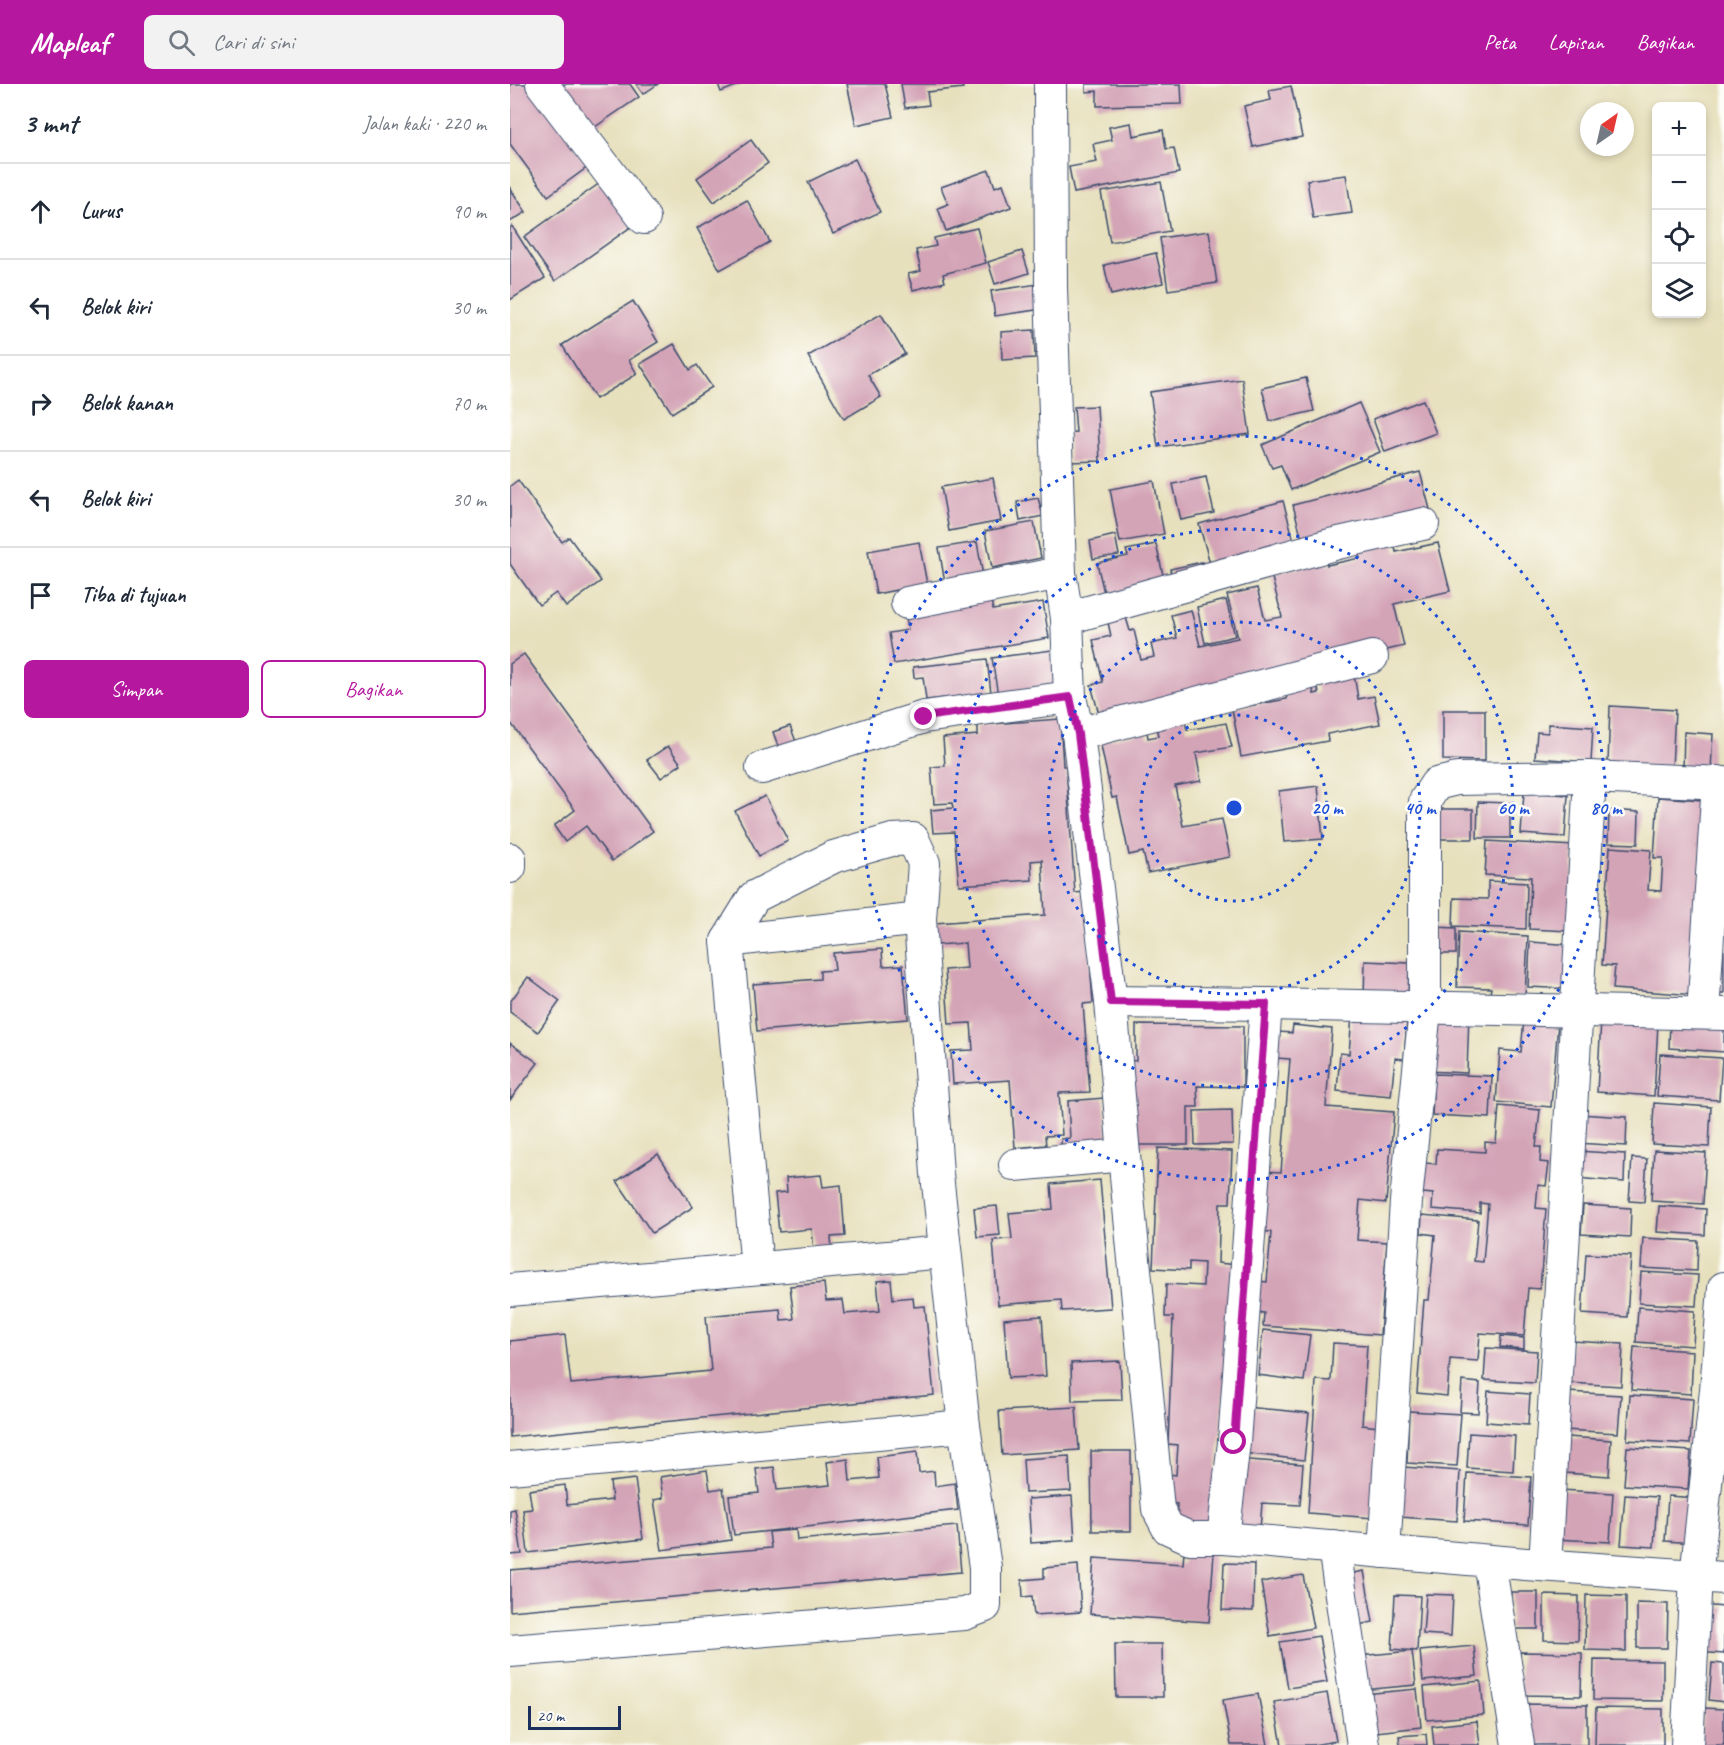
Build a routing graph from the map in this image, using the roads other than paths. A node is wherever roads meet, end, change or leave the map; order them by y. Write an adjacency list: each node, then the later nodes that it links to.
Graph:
1 (542, 84): 3 (street)
2 (1050, 84): 5 (street)
3 (644, 218)
4 (1423, 524): 7 (street)
5 (1060, 573): 6 (street); 7 (street)
6 (907, 603)
7 (1067, 618): 9 (street)
8 (1372, 657): 10 (street)
9 (1070, 697): 10 (street); 11 (street)
10 (1078, 734): 18 (street)
11 (762, 768)
12 (1590, 777): 13 (street); 20 (street); 21 (street)
13 (1721, 782): 22 (street)
14 (510, 859): 15 (street)
15 (510, 867)
16 (920, 919): 17 (street); 17 (street); 25 (street)
17 (727, 942): 26 (street)
18 (1111, 1002): 19 (street); 23 (street)
19 (1266, 1004): 20 (street); 31 (street)
20 (1425, 1009): 21 (street); 33 (street)
21 (1577, 1011): 22 (street); 35 (street)
22 (1713, 1014)
23 (1124, 1155): 24 (street); 31 (street)
24 (1015, 1166)
25 (945, 1252): 26 (street); 29 (street)
26 (757, 1268): 28 (street)
27 (1724, 1288): 36 (street)
28 (510, 1290)
29 (964, 1426): 30 (street); 37 (street)
30 (510, 1468)
31 (1223, 1538): 32 (street)
32 (1334, 1548): 33 (street); 38 (street)
33 (1384, 1552): 34 (street)
34 (1489, 1561): 35 (street); 39 (street)
35 (1545, 1565): 36 (street)
36 (1710, 1577): 40 (street)
37 (510, 1651)
38 (1363, 1745)
39 (1518, 1745)
40 (1688, 1745)

